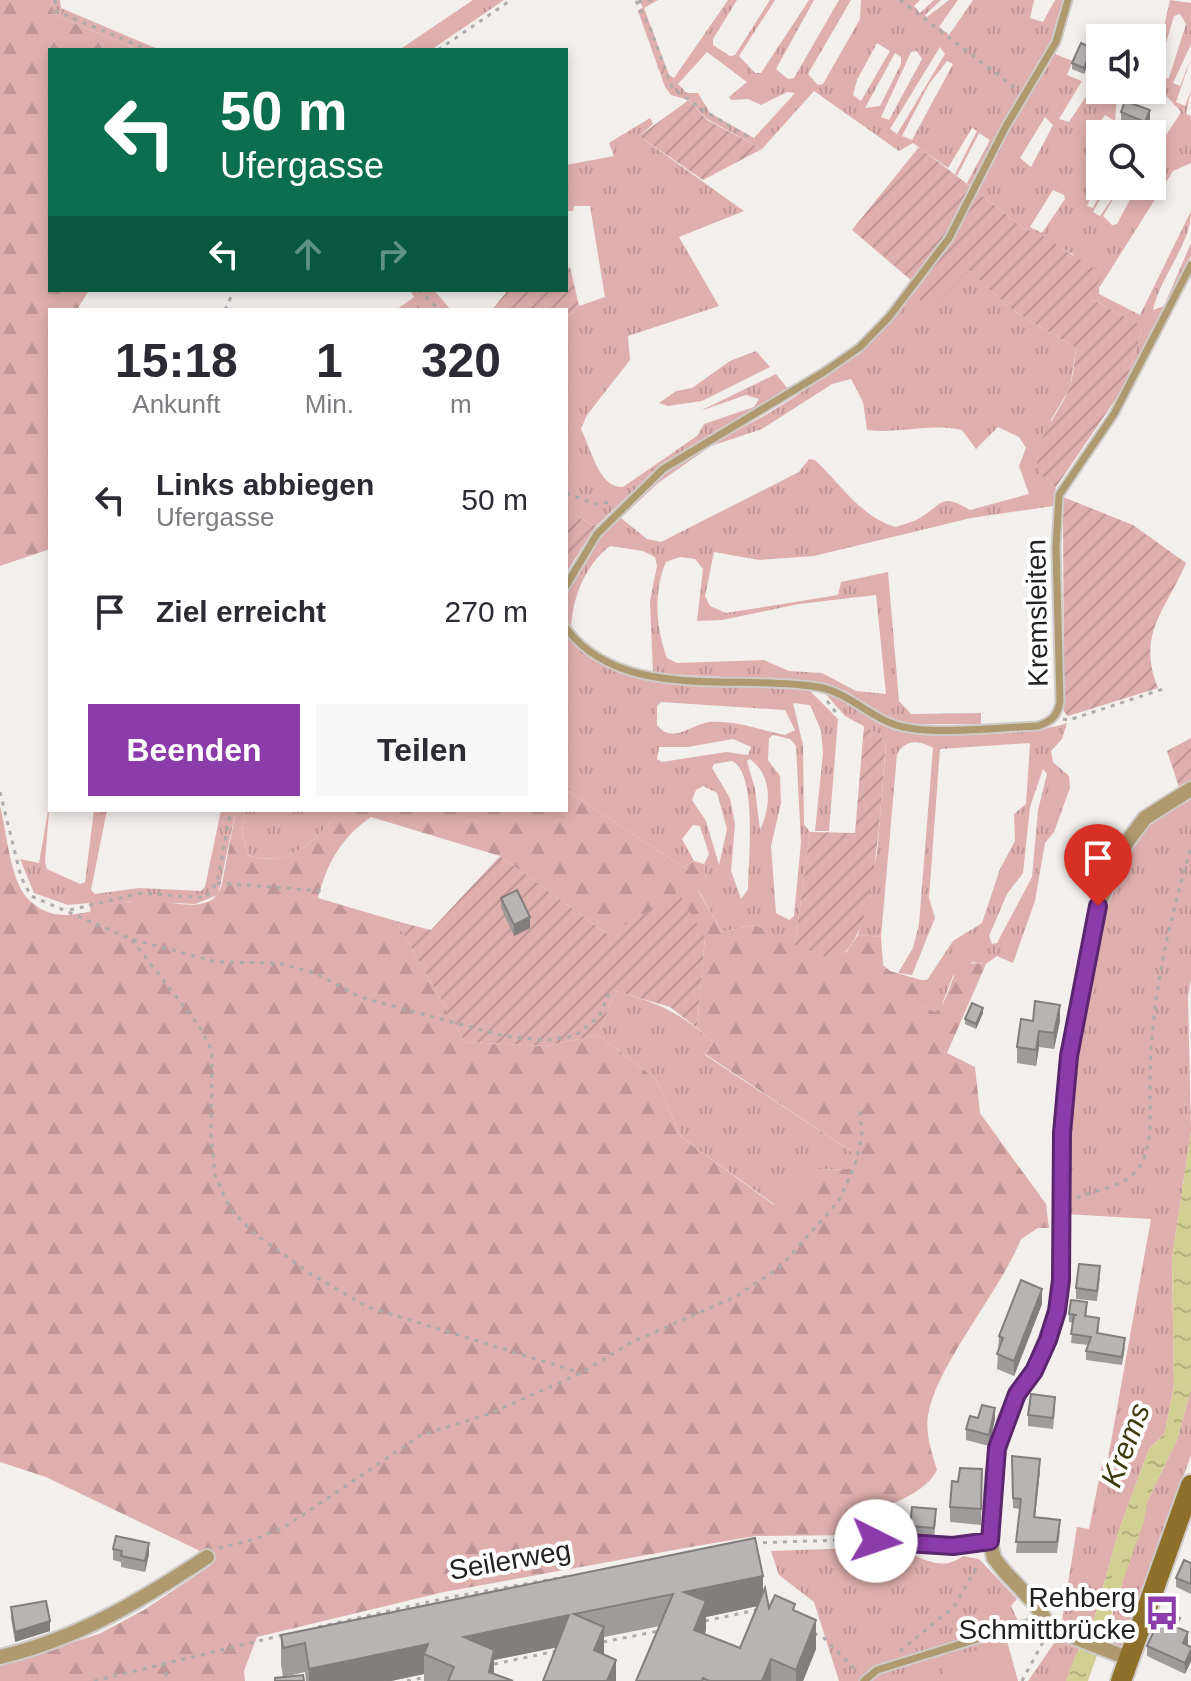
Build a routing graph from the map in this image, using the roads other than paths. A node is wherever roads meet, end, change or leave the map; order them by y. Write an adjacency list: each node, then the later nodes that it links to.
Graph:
1 (1068, 0): 3 (lane)
2 (1191, 265): 4 (lane, Kremsleiten)
3 (568, 583)
4 (568, 631)
5 (1191, 789): 8 (street)
6 (1191, 1485): 12 (main road)
7 (850, 1539): 8 (lane)
8 (991, 1544): 10 (street)
9 (207, 1557): 11 (street)
10 (1051, 1627): 12 (street); 13 (lane)
11 (0, 1657)
12 (1125, 1657): 14 (main road)
13 (864, 1680)
14 (1121, 1681)

